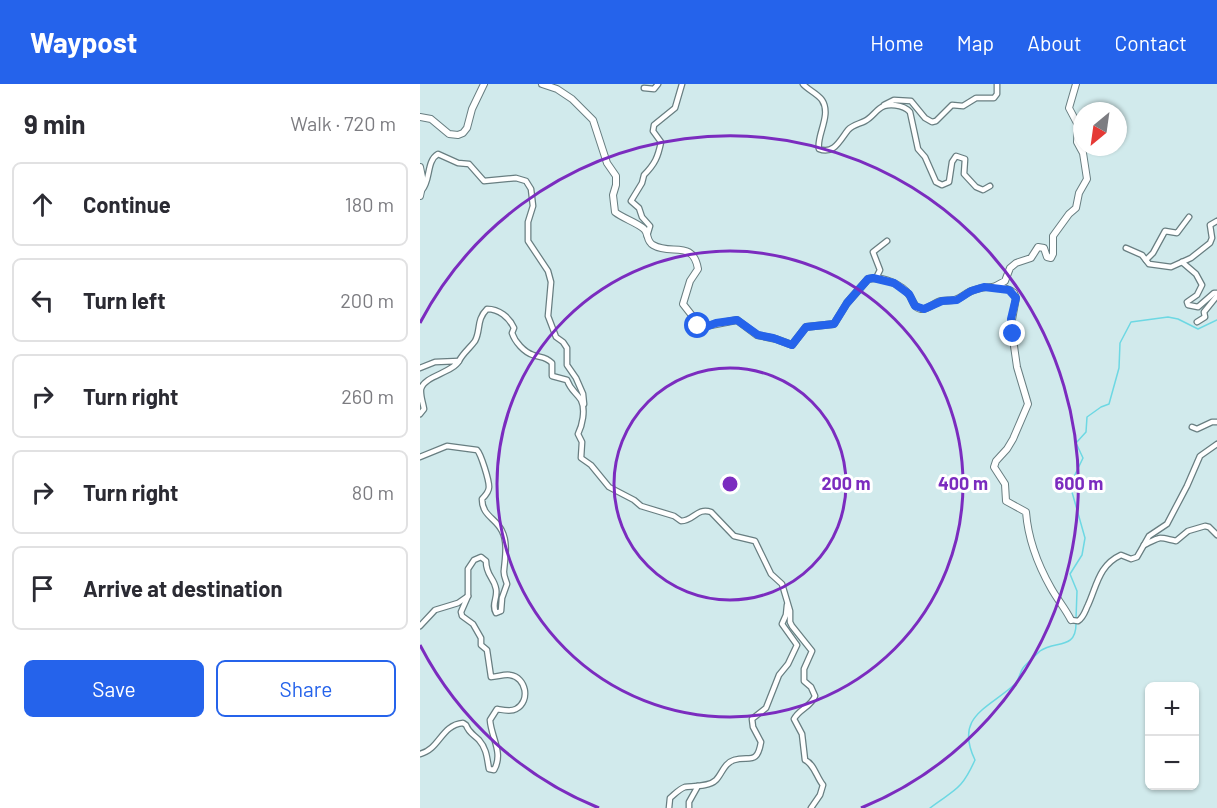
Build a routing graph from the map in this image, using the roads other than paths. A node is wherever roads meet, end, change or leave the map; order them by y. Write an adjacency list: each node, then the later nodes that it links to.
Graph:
1 (484, 84): 10 (street)
2 (542, 84): 16 (street)
3 (658, 84): 8 (street)
4 (682, 84): 16 (street)
5 (803, 84): 9 (street)
6 (997, 84): 9 (street)
7 (1076, 84): 22 (street)
8 (644, 88)
9 (882, 107): 12 (street)
10 (420, 117)
11 (420, 167): 13 (street)
12 (990, 186)
13 (421, 194): 27 (street)
14 (1189, 217): 19 (street)
15 (1217, 221): 20 (street)
16 (647, 236): 21 (street)
17 (887, 241): 21 (street)
18 (1126, 248): 19 (street)
19 (1146, 260): 20 (street)
20 (1182, 262): 23 (street)
21 (876, 278): 22 (street)
22 (994, 288): 37 (street)
23 (1217, 295): 24 (street)
24 (1197, 322)
25 (459, 361): 26 (street); 27 (street); 28 (street)
26 (420, 368)
27 (583, 410): 36 (street)
28 (420, 414)
29 (1217, 422): 30 (street)
30 (1192, 427)
31 (1217, 444): 34 (street)
32 (420, 457): 35 (street)
33 (1217, 535): 34 (street)
34 (1144, 546): 37 (street)
35 (468, 596): 38 (street); 39 (street)
36 (787, 604): 40 (street); 43 (street)
37 (1071, 620)
38 (420, 626)
39 (420, 754)
40 (698, 786): 41 (street); 42 (street)
41 (669, 808)
42 (689, 808)
43 (811, 808)

